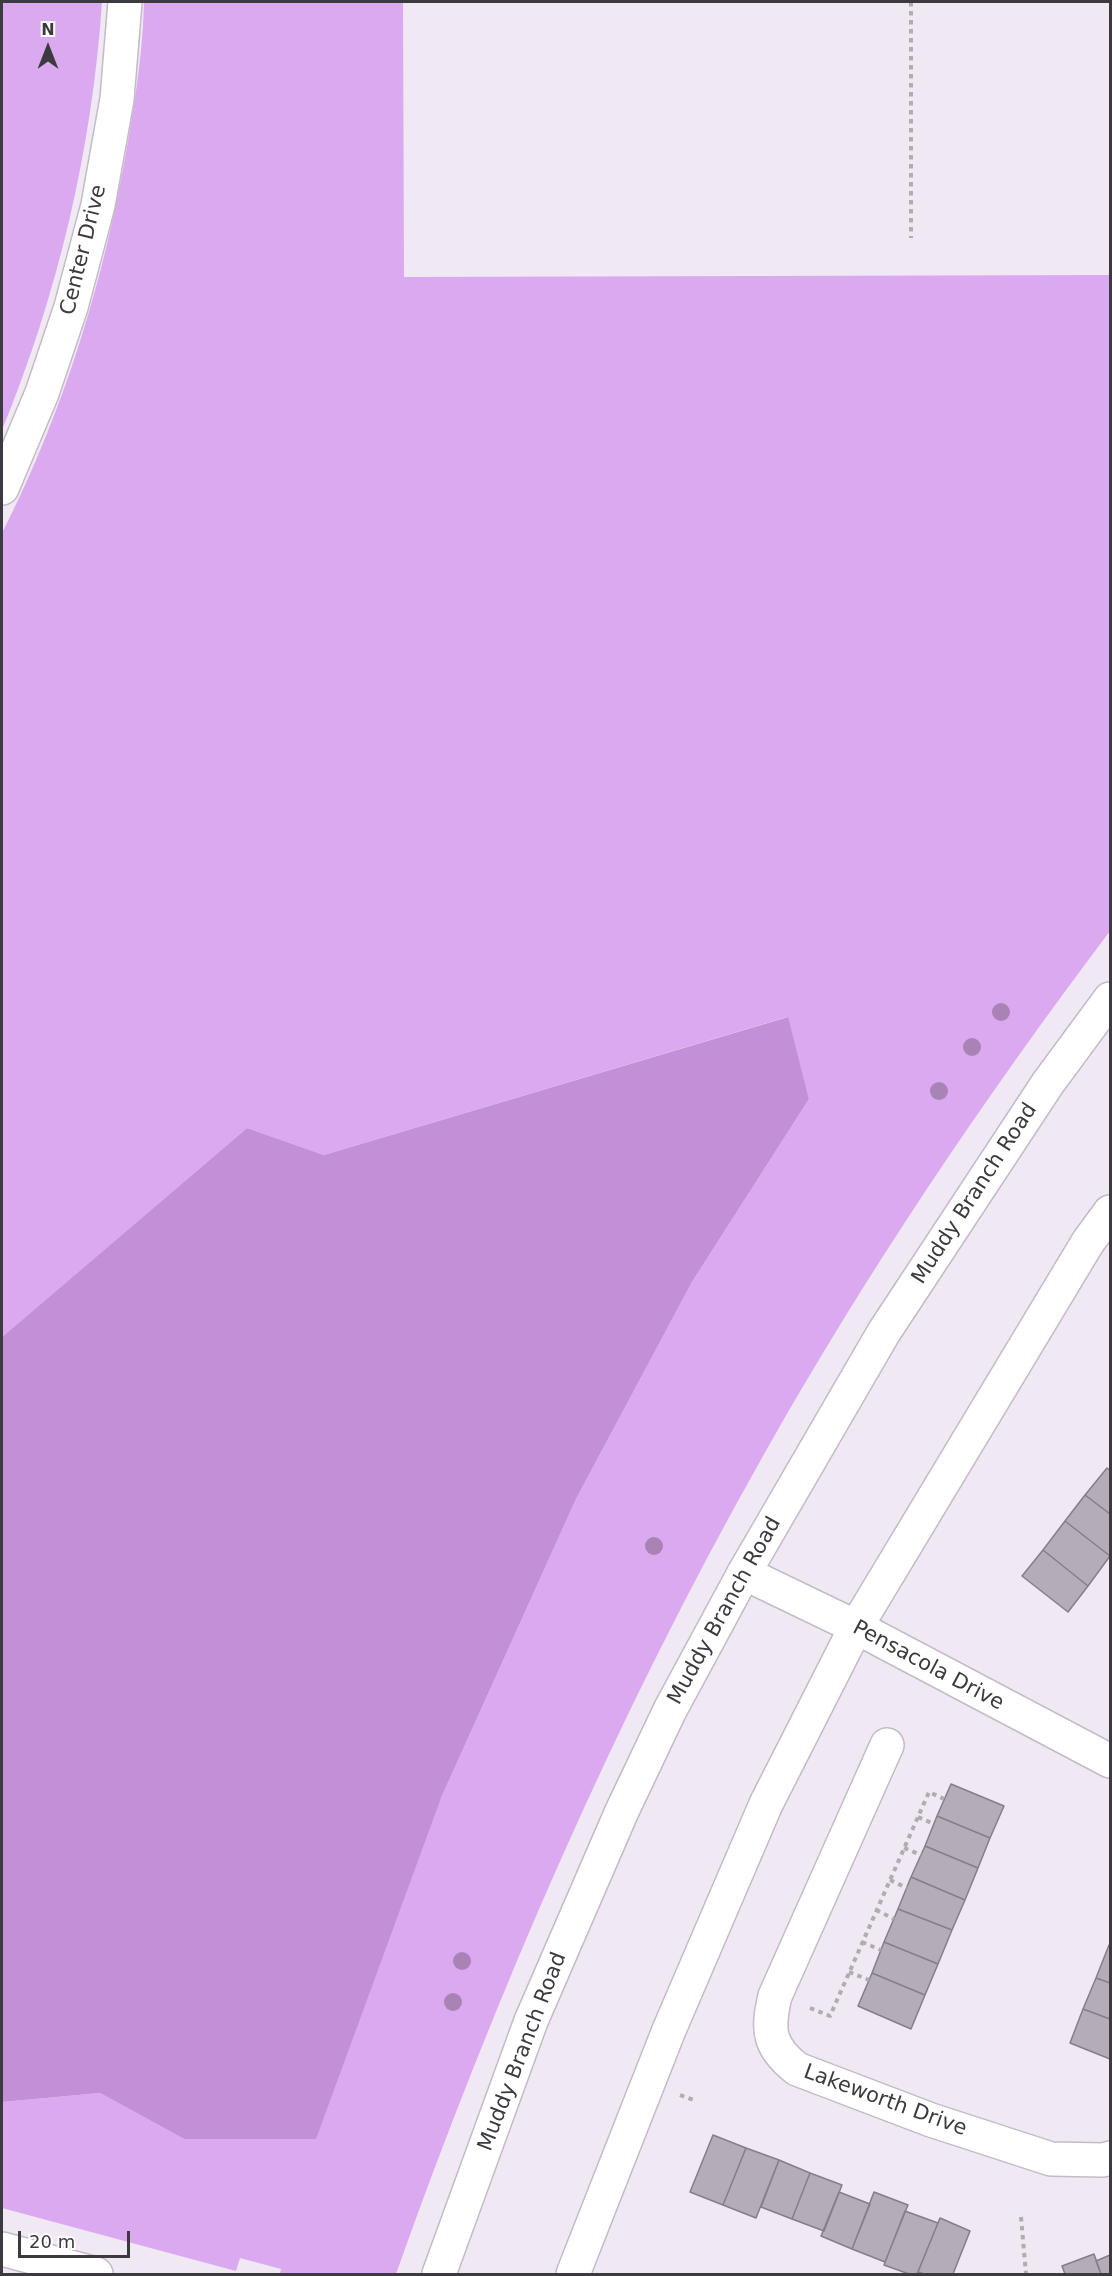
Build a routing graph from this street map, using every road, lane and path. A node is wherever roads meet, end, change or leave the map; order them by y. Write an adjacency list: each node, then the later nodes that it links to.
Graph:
1 (125, 2): 4 (main road, Center Drive)
2 (910, 2): 3 (path)
3 (911, 238)
4 (2, 488)
5 (1110, 999): 7 (main road, Muddy Branch Road)
6 (1110, 1212): 8 (main road)
7 (744, 1573): 8 (main road, Pensacola Drive); 31 (main road, Muddy Branch Road)
8 (856, 1627): 10 (main road, Pensacola Drive); 32 (main road)
9 (887, 1745): 24 (main road, Lakeworth Drive)
10 (1110, 1761)
11 (944, 1799): 12 (path)
12 (918, 1817): 13 (path); 14 (path)
13 (934, 1824)
14 (904, 1848): 15 (path); 16 (path)
15 (921, 1855)
16 (890, 1880): 17 (path); 18 (path)
17 (907, 1888)
18 (876, 1910): 19 (path); 20 (path)
19 (894, 1918)
20 (862, 1942): 21 (path); 22 (path)
21 (881, 1950)
22 (849, 1972): 23 (path); 24 (path)
23 (869, 1980)
24 (775, 1996): 27 (main road, Lakeworth Drive)
25 (679, 2095): 26 (path)
26 (696, 2101)
27 (1110, 2158)
28 (1021, 2217): 33 (path)
29 (2, 2249): 30 (main road)
30 (96, 2274)
31 (439, 2274)
32 (573, 2274)
33 (1026, 2274)

